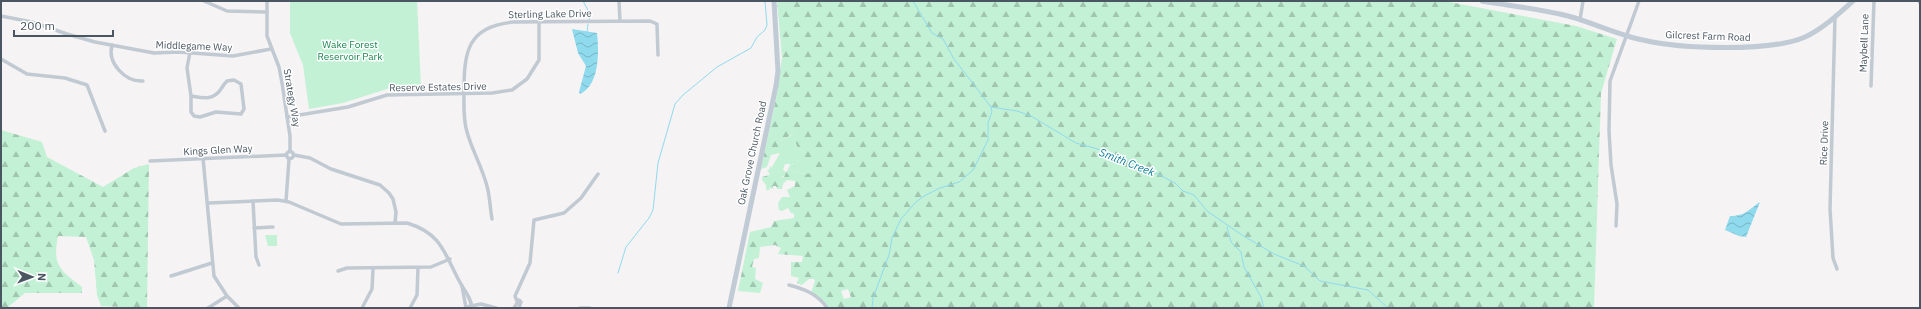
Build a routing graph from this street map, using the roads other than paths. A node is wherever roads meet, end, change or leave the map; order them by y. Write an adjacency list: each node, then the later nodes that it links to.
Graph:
1 (204, 1): 10 (street)
2 (267, 1): 10 (street, Strategy Way)
3 (619, 1): 14 (street)
4 (774, 1): 66 (main road, Oak Grove Church Road)
5 (1482, 1): 13 (main road, Gilcrest Farm Road)
6 (1583, 1): 13 (street)
7 (1639, 1): 16 (street)
8 (1853, 1): 12 (main road, Gilcrest Farm Road)
9 (1874, 1): 23 (street, Maybell Lane)
10 (267, 12): 18 (street, Strategy Way)
11 (1, 16): 17 (street, Middlegame Way)
12 (1835, 16): 16 (main road, Gilcrest Farm Road); 47 (street, Rice Drive)
13 (1580, 20): 16 (main road, Gilcrest Farm Road)
14 (620, 21): 15 (street, Sterling Lake Drive); 20 (street, Sterling Lake Drive)
15 (539, 22): 24 (street, Sterling Lake Drive); 24 (street, Reserve Estates Drive)
16 (1628, 35): 40 (street)
17 (112, 45): 19 (street, Middlegame Way); 22 (street)
18 (271, 49): 19 (street, Middlegame Way); 26 (street, Strategy Way)
19 (190, 52): 25 (street)
20 (658, 55)
21 (1, 59): 27 (street)
22 (143, 81)
23 (1871, 86)
24 (464, 94): 26 (street, Reserve Estates Drive); 38 (street, Sterling Lake Drive)
25 (191, 96): 25 (street)
26 (288, 117): 28 (street, Strategy Way)
27 (105, 131)
28 (290, 151): 29 (street); 30 (street)
29 (286, 155): 31 (street, Kings Glen Way); 32 (street)
30 (294, 155): 32 (street); 39 (street)
31 (203, 158): 33 (street, Kings Glen Way); 37 (street)
32 (289, 158): 36 (street)
33 (150, 161)
34 (598, 174): 54 (street)
35 (253, 201): 36 (street); 37 (street); 42 (street)
36 (286, 201): 39 (street)
37 (209, 203): 44 (street)
38 (492, 219)
39 (395, 223): 43 (street)
40 (1616, 226)
41 (273, 227): 42 (street)
42 (254, 228): 45 (street)
43 (450, 260): 46 (street); 52 (street)
44 (212, 263): 50 (street); 53 (street)
45 (259, 265)
46 (418, 268): 48 (street); 59 (street)
47 (1837, 268)
48 (373, 269): 49 (street); 58 (street)
49 (338, 271)
50 (172, 276)
51 (789, 285): 67 (street)
52 (462, 286): 55 (street); 60 (street)
53 (227, 296): 56 (street); 57 (street)
54 (517, 301): 62 (street); 63 (street)
55 (472, 307): 60 (street); 61 (street)
56 (208, 308)
57 (239, 308)
58 (362, 308)
59 (410, 308)
60 (466, 308)
61 (496, 308)
62 (514, 308)
63 (519, 308)
64 (580, 308): 65 (street)
65 (590, 308)
66 (729, 308)
67 (827, 308)

